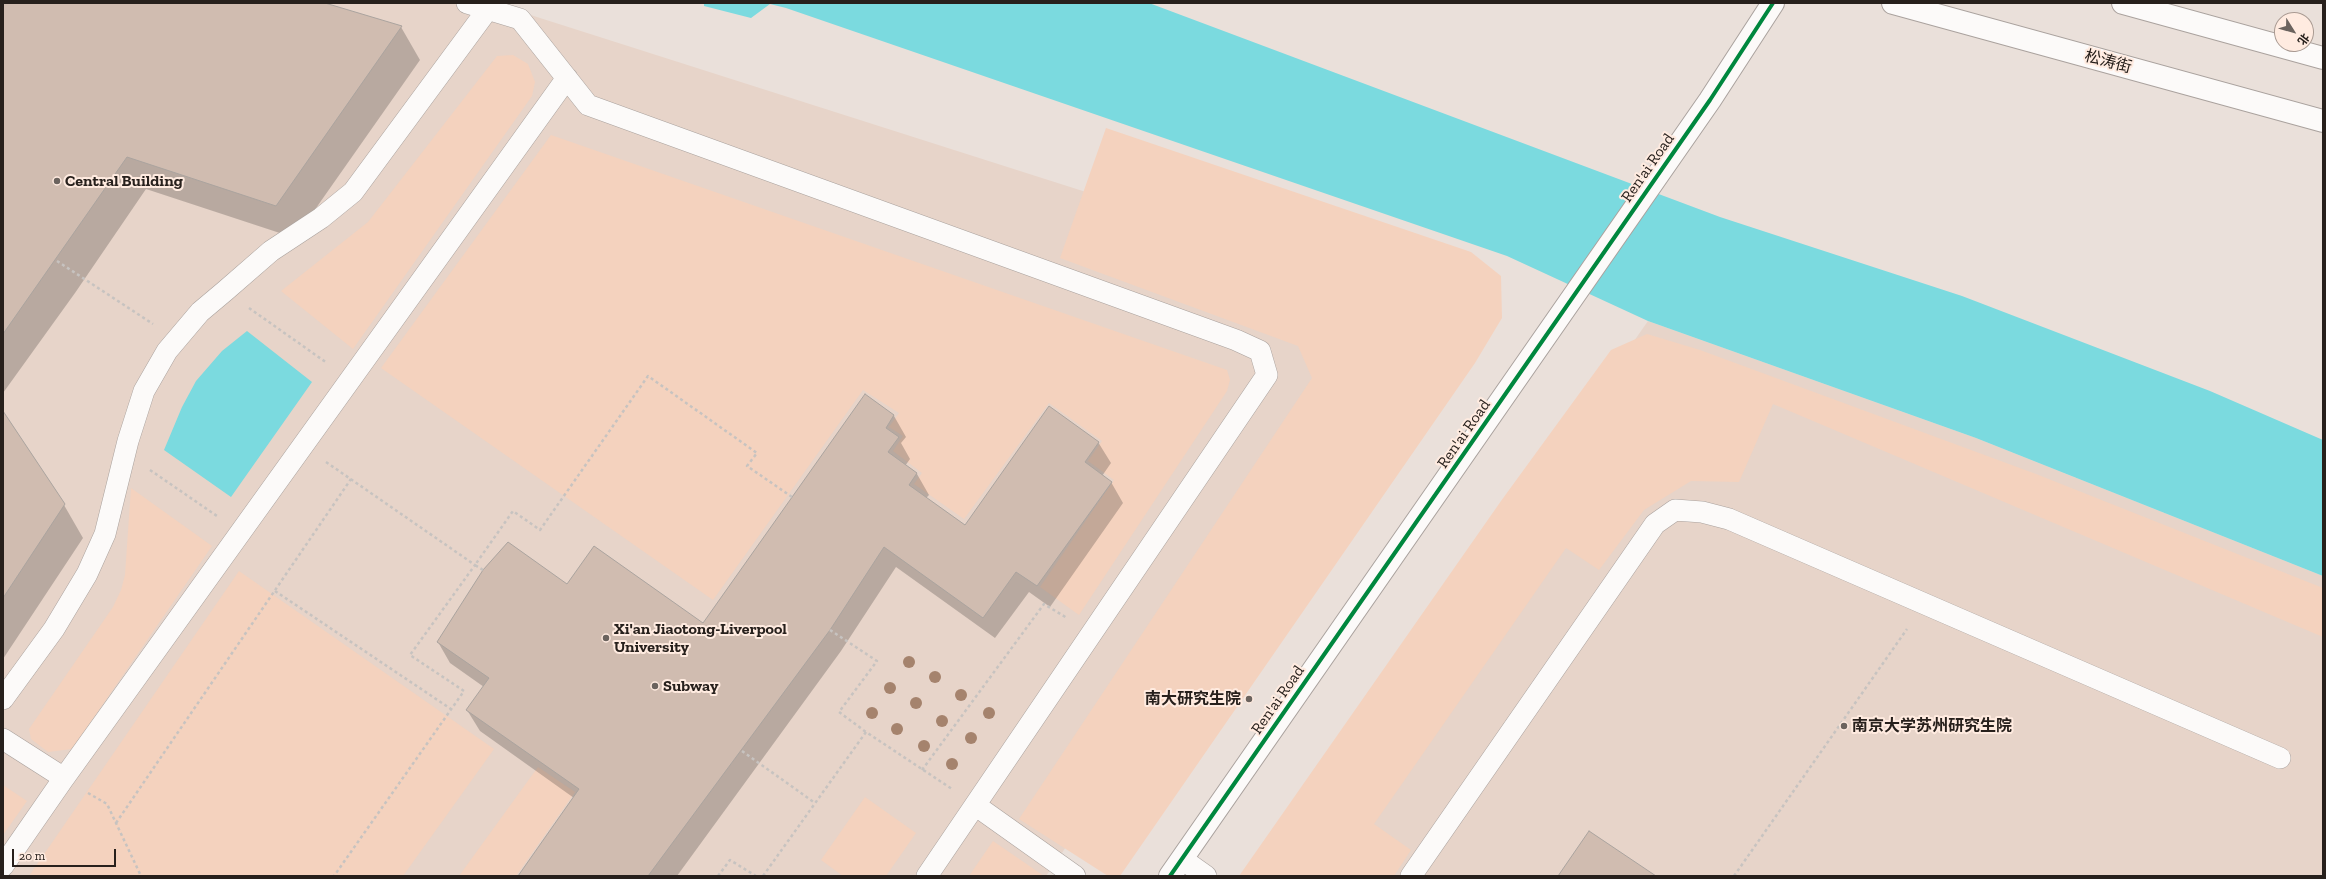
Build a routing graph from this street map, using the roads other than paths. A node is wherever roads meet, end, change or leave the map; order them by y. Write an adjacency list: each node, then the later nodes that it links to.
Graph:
1 (467, 3): 5 (lane)
2 (1773, 3): 15 (main road, Ren'ai Road)
3 (1893, 3): 8 (main road, 松涛街)
4 (2123, 3): 6 (main road)
5 (488, 9): 7 (lane); 9 (lane)
6 (2323, 58)
7 (567, 78): 12 (lane); 13 (lane)
8 (2323, 121)
9 (3, 699)
10 (3, 739): 12 (lane)
11 (2280, 758): 19 (lane)
12 (64, 778): 14 (lane)
13 (975, 805): 16 (lane); 17 (lane)
14 (3, 866)
15 (1176, 868): 18 (lane)
16 (927, 876)
17 (1075, 876)
18 (1206, 876)
19 (1411, 876)

